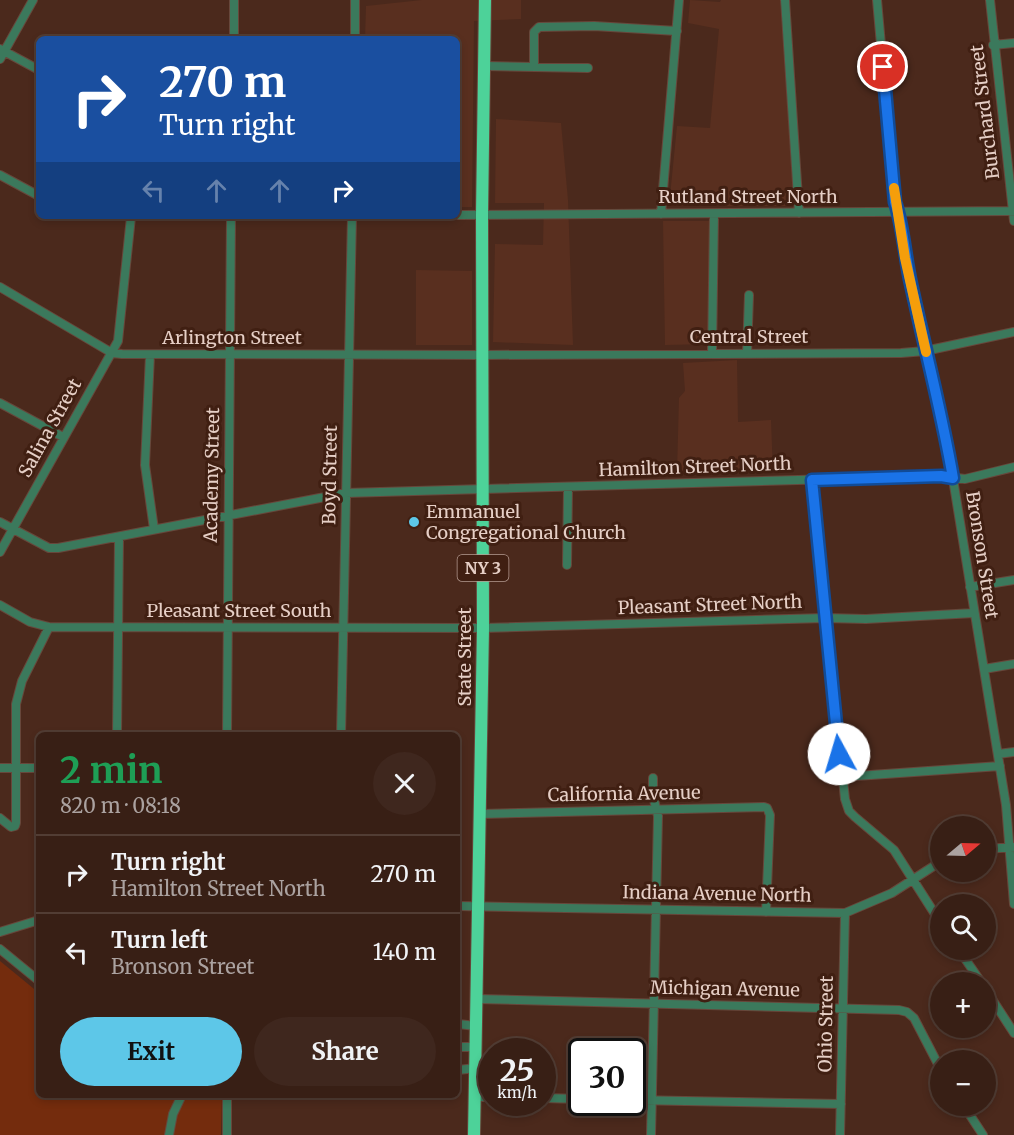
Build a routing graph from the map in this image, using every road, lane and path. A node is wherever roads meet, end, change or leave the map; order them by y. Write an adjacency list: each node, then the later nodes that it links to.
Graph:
1 (33, 0): 14 (street)
2 (234, 0): 10 (street)
3 (355, 0): 11 (street)
4 (485, 0): 15 (highway, State Street / NY 3)
5 (679, 0): 9 (street)
6 (785, 0): 21 (street)
7 (876, 0): 22 (street, Bronson Street)
8 (990, 0): 13 (street, Burchard Street)
9 (677, 31): 16 (street); 23 (street)
10 (234, 36)
11 (355, 36)
12 (1014, 43): 13 (street)
13 (993, 45): 27 (street, Burchard Street)
14 (1, 53): 18 (street)
15 (485, 66): 16 (street); 26 (highway, State Street / NY 3)
16 (534, 66): 17 (street)
17 (588, 68)
18 (36, 69)
19 (0, 175): 20 (street)
20 (36, 194)
21 (799, 213): 22 (street, Rutland Street North); 24 (street, Rutland Street North)
22 (899, 213): 27 (street, Rutland Street North); 34 (street, Bronson Street)
23 (661, 214): 24 (street, Rutland Street North); 26 (street, Rutland Street North)
24 (714, 214): 36 (street)
25 (460, 215): 26 (street, Rutland Street North)
26 (482, 215): 41 (highway, State Street / NY 3)
27 (1014, 215)
28 (131, 219): 35 (street, Salina Street)
29 (231, 219): 39 (street, Academy Street)
30 (352, 219): 40 (street, Boyd Street)
31 (0, 287): 35 (street, Arlington Street)
32 (749, 295): 37 (street)
33 (1014, 332): 34 (street, Central Street)
34 (925, 351): 37 (street, Central Street); 45 (street, Bronson Street)
35 (112, 353): 38 (street, Arlington Street); 43 (street, Salina Street)
36 (712, 354): 37 (street, Central Street); 41 (street, Central Street)
37 (747, 354)
38 (150, 355): 39 (street, Arlington Street); 53 (street)
39 (230, 355): 40 (street, Arlington Street); 50 (street, Academy Street)
40 (348, 355): 41 (street, Arlington Street); 49 (street, Boyd Street)
41 (483, 356): 48 (highway, State Street / NY 3)
42 (0, 403): 43 (street)
43 (63, 437): 52 (street, Salina Street)
44 (1014, 467): 45 (street, Hamilton Street North)
45 (953, 478): 46 (street, Hamilton Street North); 58 (street, Bronson Street)
46 (812, 480): 47 (street, Hamilton Street North); 61 (street)
47 (568, 488): 48 (street, Hamilton Street North); 56 (street)
48 (483, 489): 49 (street, Hamilton Street North); 66 (highway, State Street / NY 3)
49 (346, 493): 50 (street, Hamilton Street North); 64 (street, Boyd Street)
50 (228, 516): 53 (street, Hamilton Street North); 65 (street, Academy Street)
51 (0, 522): 52 (street, Hamilton Street North)
52 (13, 529): 54 (street, Hamilton Street North); 55 (street, Salina Street)
53 (154, 530): 54 (street, Hamilton Street North)
54 (118, 537): 63 (street)
55 (0, 552)
56 (567, 565)
57 (1014, 580): 58 (street)
58 (970, 587): 60 (street, Bronson Street)
59 (0, 605): 62 (street, Pleasant Street South)
60 (974, 613): 61 (street, Pleasant Street North); 68 (street, Bronson Street)
61 (825, 618): 66 (street, Pleasant Street North); 78 (street)
62 (49, 627): 63 (street, Pleasant Street South); 76 (street)
63 (118, 627): 65 (street, Pleasant Street South); 69 (street)
64 (343, 627): 65 (street, Pleasant Street South); 66 (street, Pleasant Street South); 71 (street, Boyd Street)
65 (227, 628): 70 (street, Academy Street)
66 (483, 628): 81 (highway, State Street / NY 3)
67 (1014, 664): 68 (street)
68 (984, 669): 73 (street, Bronson Street)
69 (117, 732)
70 (227, 732)
71 (341, 732)
72 (1014, 752): 73 (street)
73 (998, 754): 74 (street, Bronson Street)
74 (1000, 766): 78 (street); 83 (street, Bronson Street)
75 (0, 768): 76 (street)
76 (16, 768): 77 (street); 82 (street)
77 (36, 768)
78 (842, 777): 86 (street)
79 (653, 778): 80 (street)
80 (657, 810): 81 (street, California Avenue); 91 (street); 92 (street, California Avenue)
81 (481, 814): 89 (highway, State Street / NY 3)
82 (0, 818)
83 (1012, 847): 84 (street); 87 (street, Bronson Street)
84 (996, 848)
85 (930, 869): 86 (street, Indiana Avenue North)
86 (913, 880): 90 (street); 93 (street, Indiana Avenue North)
87 (1014, 904)
88 (460, 906): 89 (street, Indiana Avenue North)
89 (480, 906): 91 (street, Indiana Avenue North); 98 (highway, State Street / NY 3)
90 (930, 906)
91 (657, 909): 92 (street, Indiana Avenue North); 99 (street)
92 (766, 912): 93 (street, Indiana Avenue North)
93 (845, 913): 101 (street, Ohio Street)
94 (36, 921): 95 (street)
95 (0, 932)
96 (0, 950): 97 (street)
97 (36, 979)
98 (477, 999): 99 (street, Michigan Avenue); 103 (highway, State Street / NY 3)
99 (655, 1004): 101 (street, Michigan Avenue); 114 (street)
100 (996, 1005): 104 (street)
101 (842, 1008): 107 (street, Michigan Avenue); 115 (street, Ohio Street)
102 (460, 1024): 103 (street)
103 (476, 1026): 106 (highway, State Street / NY 3)
104 (1014, 1033)
105 (460, 1047): 106 (street)
106 (476, 1047): 108 (highway, State Street / NY 3)
107 (931, 1050)
108 (476, 1068): 109 (street); 110 (highway, State Street / NY 3)
109 (460, 1070)
110 (476, 1097): 119 (highway, State Street / NY 3)
111 (180, 1098): 117 (street)
112 (227, 1098): 118 (street)
113 (646, 1101): 114 (street)
114 (652, 1101): 115 (street); 120 (street)
115 (841, 1104): 121 (street, Ohio Street)
116 (971, 1116): 122 (street)
117 (169, 1135)
118 (227, 1135)
119 (474, 1135)
120 (651, 1135)
121 (840, 1135)
122 (983, 1135)

